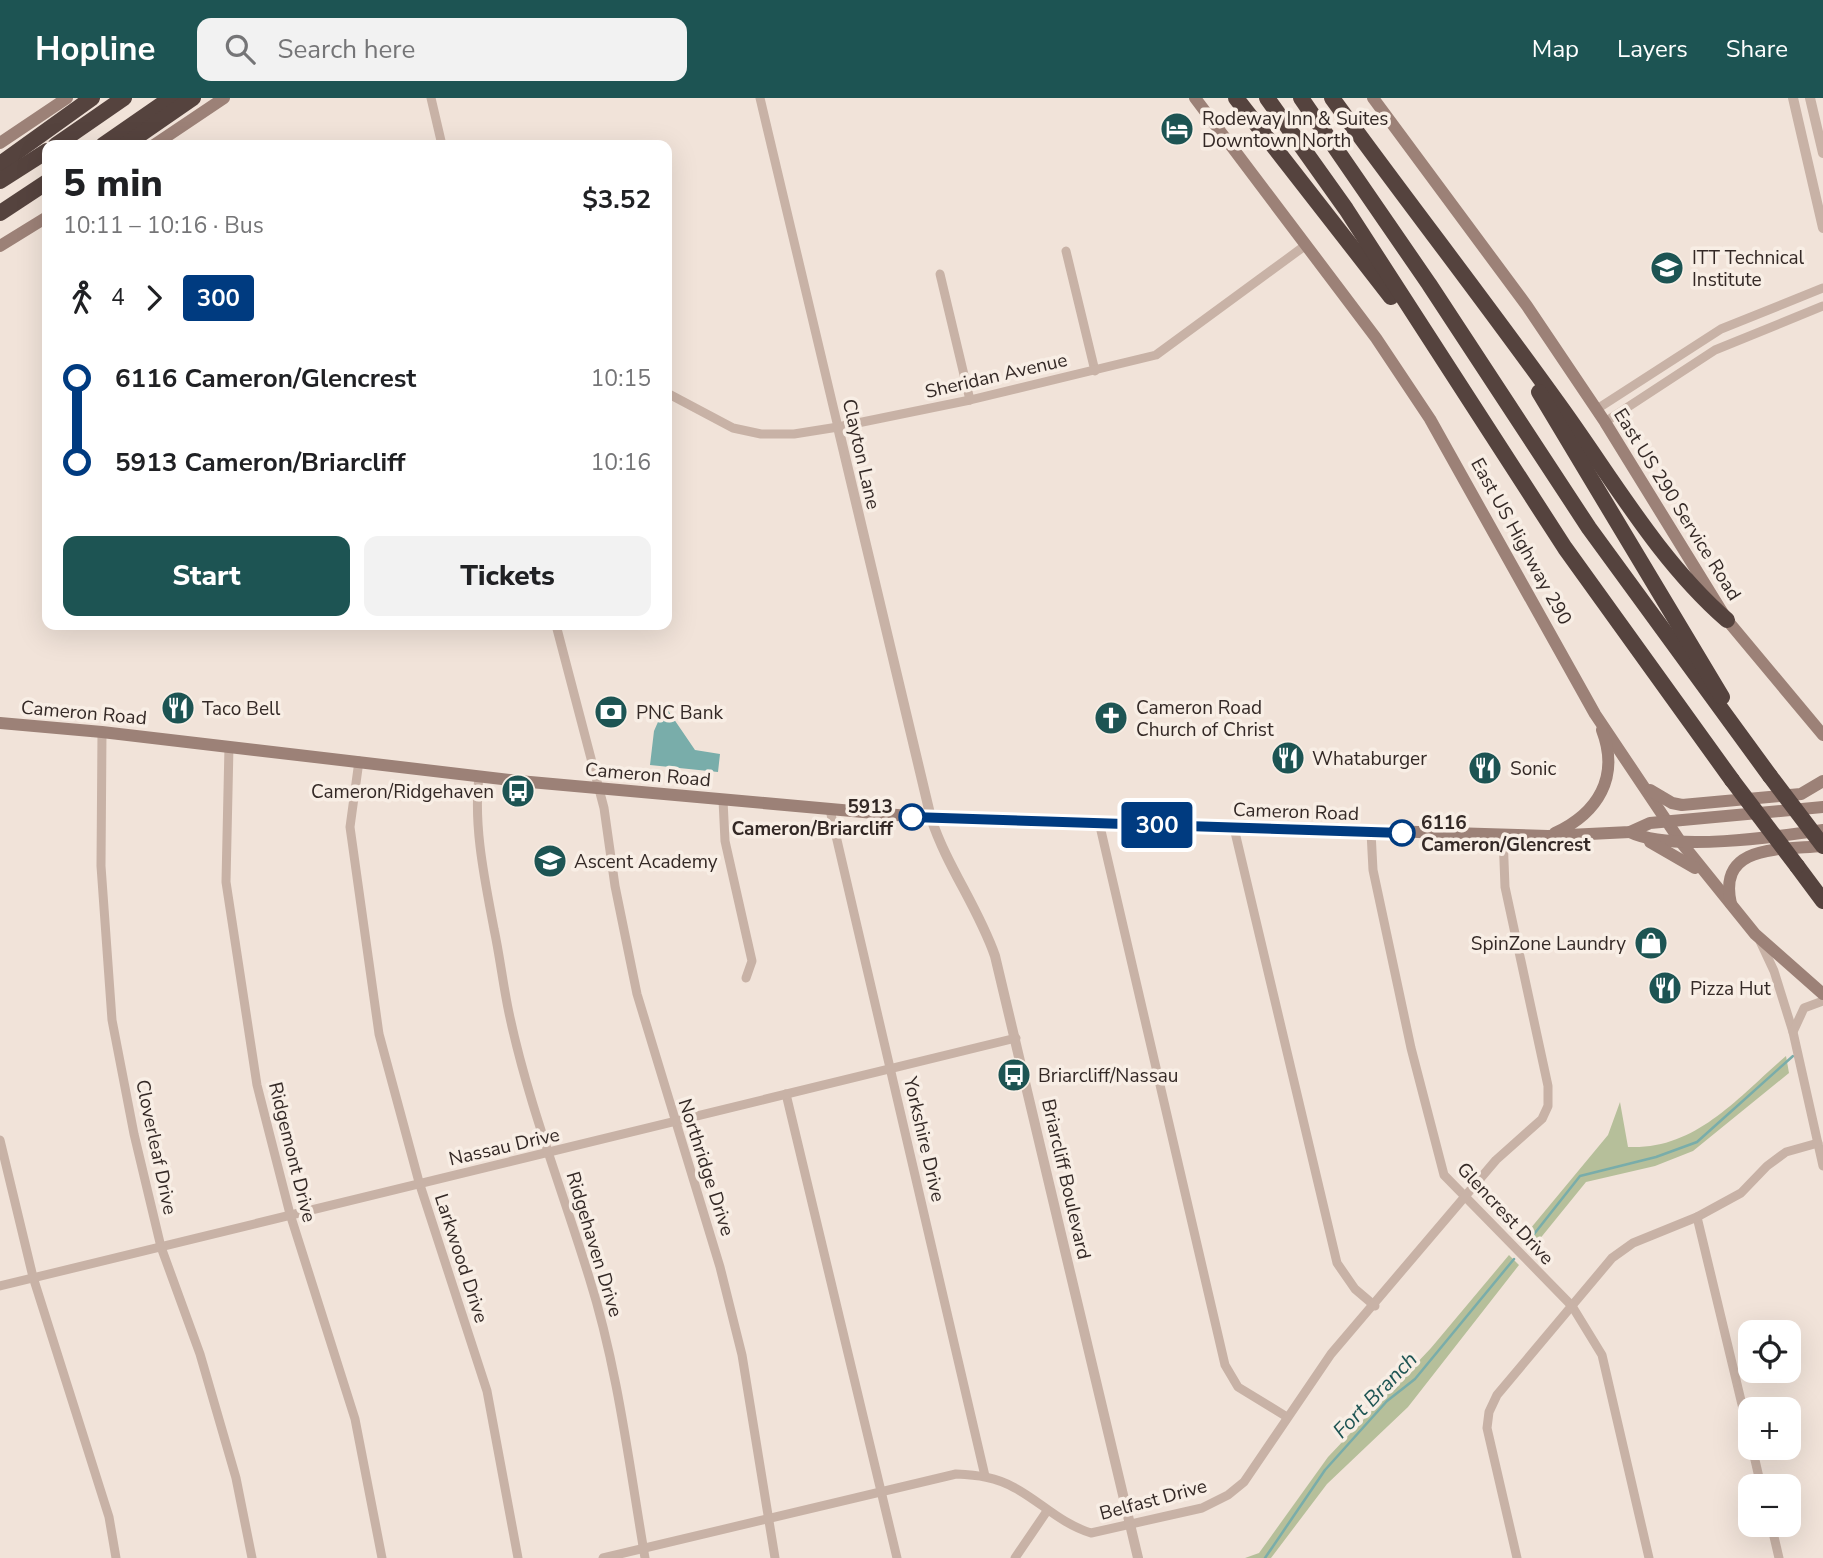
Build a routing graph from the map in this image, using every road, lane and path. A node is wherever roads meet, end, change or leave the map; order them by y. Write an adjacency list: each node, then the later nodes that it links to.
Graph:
1 (67, 98): 22 (main road)
2 (92, 98): 25 (highway)
3 (124, 98): 17 (highway)
4 (171, 98): 18 (highway)
5 (193, 98): 19 (highway)
6 (224, 98): 20 (main road)
7 (430, 98): 21 (street)
8 (761, 98): 46 (street, Clayton Lane)
9 (1195, 98): 31 (main road, East US Highway 290)
10 (1236, 98): 41 (highway)
11 (1267, 98): 41 (highway)
12 (1332, 98): 34 (highway)
13 (1373, 98): 44 (main road)
14 (1793, 98): 30 (street)
15 (1810, 98): 23 (street)
16 (1304, 101): 53 (highway)
17 (63, 140)
18 (110, 140)
19 (132, 140)
20 (161, 140)
21 (441, 140)
22 (0, 144)
23 (1823, 153)
24 (42, 154): 26 (highway)
25 (0, 164)
26 (0, 181)
27 (42, 185): 28 (highway)
28 (0, 213)
29 (42, 220): 32 (main road)
30 (1823, 228)
31 (1306, 245): 40 (street, Sheridan Avenue); 49 (main road, East US Highway 290)
32 (0, 246)
33 (1066, 251): 40 (street)
34 (1448, 256): 47 (highway); 53 (highway)
35 (940, 274): 43 (street)
36 (1823, 288): 38 (street)
37 (1823, 306): 39 (street)
38 (1721, 329): 39 (street); 44 (street)
39 (1726, 344): 45 (street)
40 (1095, 371): 43 (street, Sheridan Avenue)
41 (1461, 389): 76 (highway, bridge)
42 (672, 396): 46 (street, Sheridan Avenue)
43 (970, 400): 46 (street, Sheridan Avenue)
44 (1597, 409): 45 (main road, East US 290 Service Road)
45 (1605, 422): 47 (main road, East US 290 Service Road)
46 (838, 427): 63 (street, Clayton Lane)
47 (1727, 620): 52 (main road)
48 (557, 630): 59 (street, Northridge Drive)
49 (1595, 714): 58 (main road, East US Highway 290); 71 (main road)
50 (0, 723): 51 (main road, Cameron Road)
51 (102, 732): 54 (main road, Cameron Road); 95 (street, Cloverleaf Drive)
52 (1823, 735)
53 (1742, 737): 74 (highway, bridge)
54 (229, 746): 55 (main road, Cameron Road); 93 (street, Ridgemont Drive)
55 (359, 761): 56 (main road, Cameron Road); 91 (street, Larkwood Drive)
56 (479, 776): 59 (main road, Cameron Road); 89 (street, Ridgehaven Drive)
57 (1823, 781): 58 (main road)
58 (1644, 786): 64 (main road, East US Highway 290)
59 (596, 788): 60 (main road, Cameron Road); 86 (street, Northridge Drive)
60 (723, 800): 62 (main road, Cameron Road); 79 (street)
61 (1823, 807): 64 (main road, Cameron Road)
62 (830, 810): 63 (main road, Cameron Road); 84 (street, Yorkshire Drive)
63 (931, 818): 65 (main road, Cameron Road); 83 (street, Briarcliff Boulevard)
64 (1666, 821): 69 (main road, Cameron Road); 73 (main road, East US Highway 290)
65 (1100, 822): 66 (main road, Cameron Road); 101 (street)
66 (1234, 828): 68 (main road, Cameron Road); 98 (street)
67 (1823, 830): 73 (main road, Cameron Road)
68 (1371, 832): 70 (main road, Cameron Road); 92 (street, Glencrest Drive)
69 (1630, 832): 71 (main road, Cameron Road); 72 (main road, Cameron Road)
70 (1503, 835): 71 (main road, Cameron Road); 92 (street, Belfast Drive)
71 (1548, 836)
72 (1647, 840): 73 (main road, Cameron Road); 75 (main road)
73 (1680, 841): 75 (main road, East US Highway 290)
74 (1823, 846): 77 (main road)
75 (1702, 872): 77 (main road, East US Highway 290)
76 (1823, 901)
77 (1733, 909): 78 (main road, East US Highway 290)
78 (1755, 934): 80 (main road, East US Highway 290); 82 (street)
79 (746, 978)
80 (1823, 994)
81 (1823, 1001): 82 (street)
82 (1793, 1032): 88 (street)
83 (1016, 1038): 84 (street, Nassau Drive); 106 (street, Briarcliff Boulevard)
84 (890, 1068): 85 (street, Nassau Drive); 102 (street, Yorkshire Drive)
85 (786, 1094): 86 (street, Nassau Drive); 103 (street)
86 (674, 1123): 89 (street, Nassau Drive); 105 (street, Northridge Drive)
87 (0, 1140): 96 (street)
88 (1818, 1143): 90 (street); 94 (street)
89 (548, 1154): 91 (street, Nassau Drive); 108 (street, Ridgehaven Drive)
90 (1823, 1166)
91 (419, 1182): 93 (street, Nassau Drive); 112 (street, Larkwood Drive)
92 (1464, 1198): 98 (street, Belfast Drive); 99 (street, Glencrest Drive)
93 (290, 1214): 95 (street, Nassau Drive); 111 (street, Ridgemont Drive)
94 (1698, 1217): 99 (street); 100 (street)
95 (161, 1247): 96 (street, Nassau Drive); 110 (street, Cloverleaf Drive)
96 (33, 1277): 97 (street, Nassau Drive); 109 (street)
97 (0, 1286)
98 (1376, 1306): 101 (street, Belfast Drive)
99 (1572, 1306): 119 (street); 120 (street, Glencrest Drive)
100 (1740, 1397)
101 (1287, 1417): 106 (street, Belfast Drive)
102 (985, 1476): 103 (street, Belfast Drive); 104 (street, Belfast Drive)
103 (880, 1491): 105 (street, Belfast Drive); 116 (street)
104 (1047, 1511): 106 (street, Belfast Drive); 117 (street)
105 (768, 1520): 108 (street, Belfast Drive); 115 (street, Northridge Drive)
106 (1130, 1526): 118 (street, Briarcliff Boulevard)
107 (1774, 1537): 121 (street)
108 (643, 1547): 113 (street, Belfast Drive); 114 (street, Ridgehaven Drive)
109 (116, 1558)
110 (252, 1558)
111 (382, 1558)
112 (518, 1558)
113 (603, 1558)
114 (645, 1558)
115 (775, 1558)
116 (897, 1558)
117 (1015, 1558)
118 (1138, 1558)
119 (1517, 1558)
120 (1649, 1558)
121 (1779, 1558)

